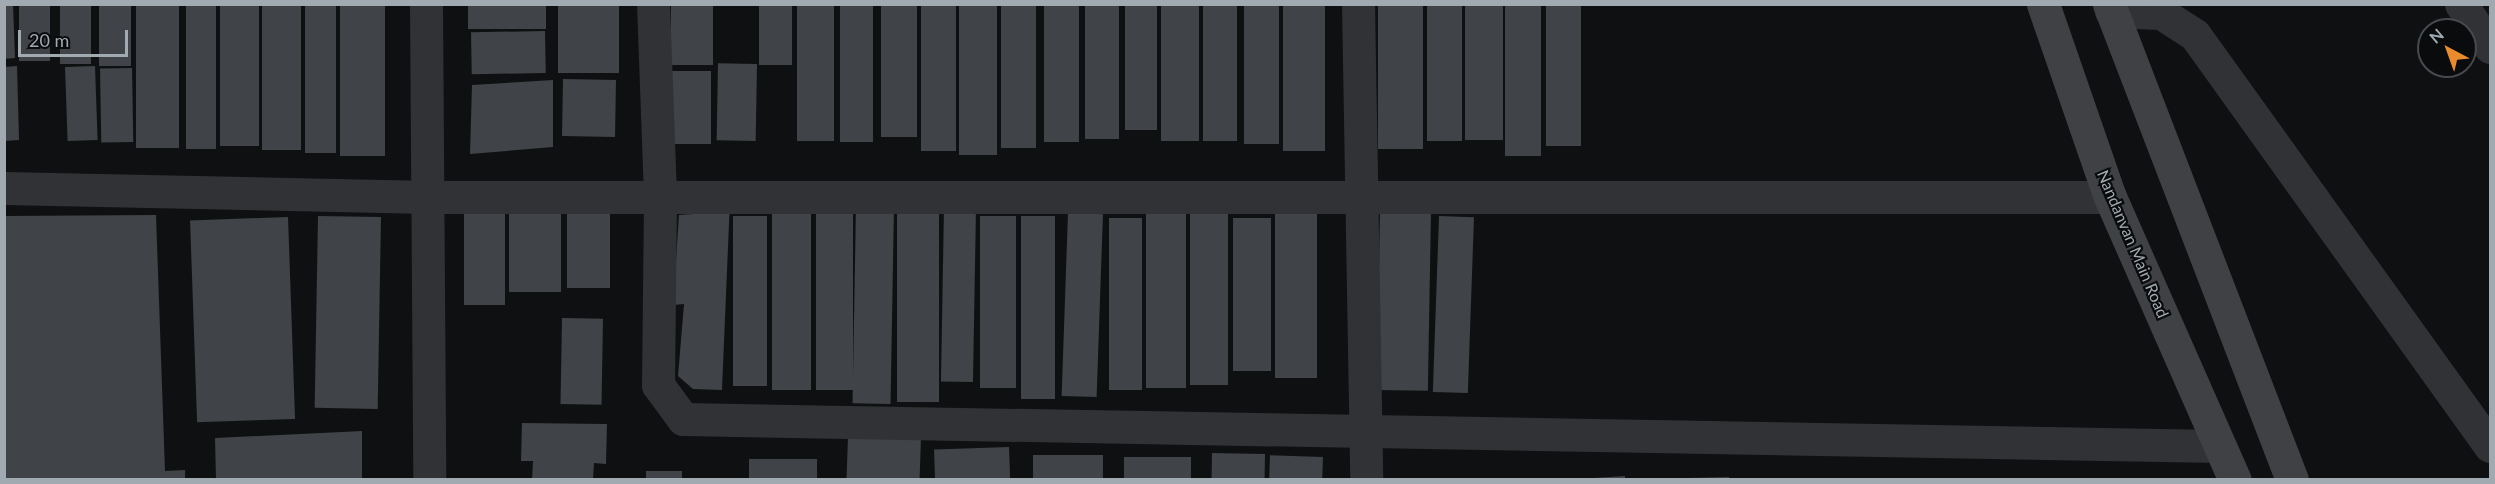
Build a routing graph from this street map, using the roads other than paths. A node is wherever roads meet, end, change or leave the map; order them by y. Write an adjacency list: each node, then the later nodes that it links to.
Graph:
1 (426, 4): 9 (street)
2 (653, 4): 10 (street)
3 (1358, 4): 11 (street)
4 (2043, 4): 12 (main road, Nandanvan Main Road)
5 (2461, 4): 7 (street)
6 (2110, 8): 15 (street); 19 (main road)
7 (2490, 47)
8 (4, 188): 9 (street)
9 (429, 197): 10 (street); 16 (street)
10 (660, 197): 11 (street); 13 (street)
11 (1365, 197): 12 (street); 13 (street)
12 (2110, 197): 14 (main road, Nandanvan Main Road)
13 (1364, 434): 14 (street); 17 (street)
14 (2219, 446): 18 (main road, Nandanvan Main Road)
15 (2490, 446)
16 (429, 480)
17 (1366, 480)
18 (2235, 480)
19 (2292, 480)

